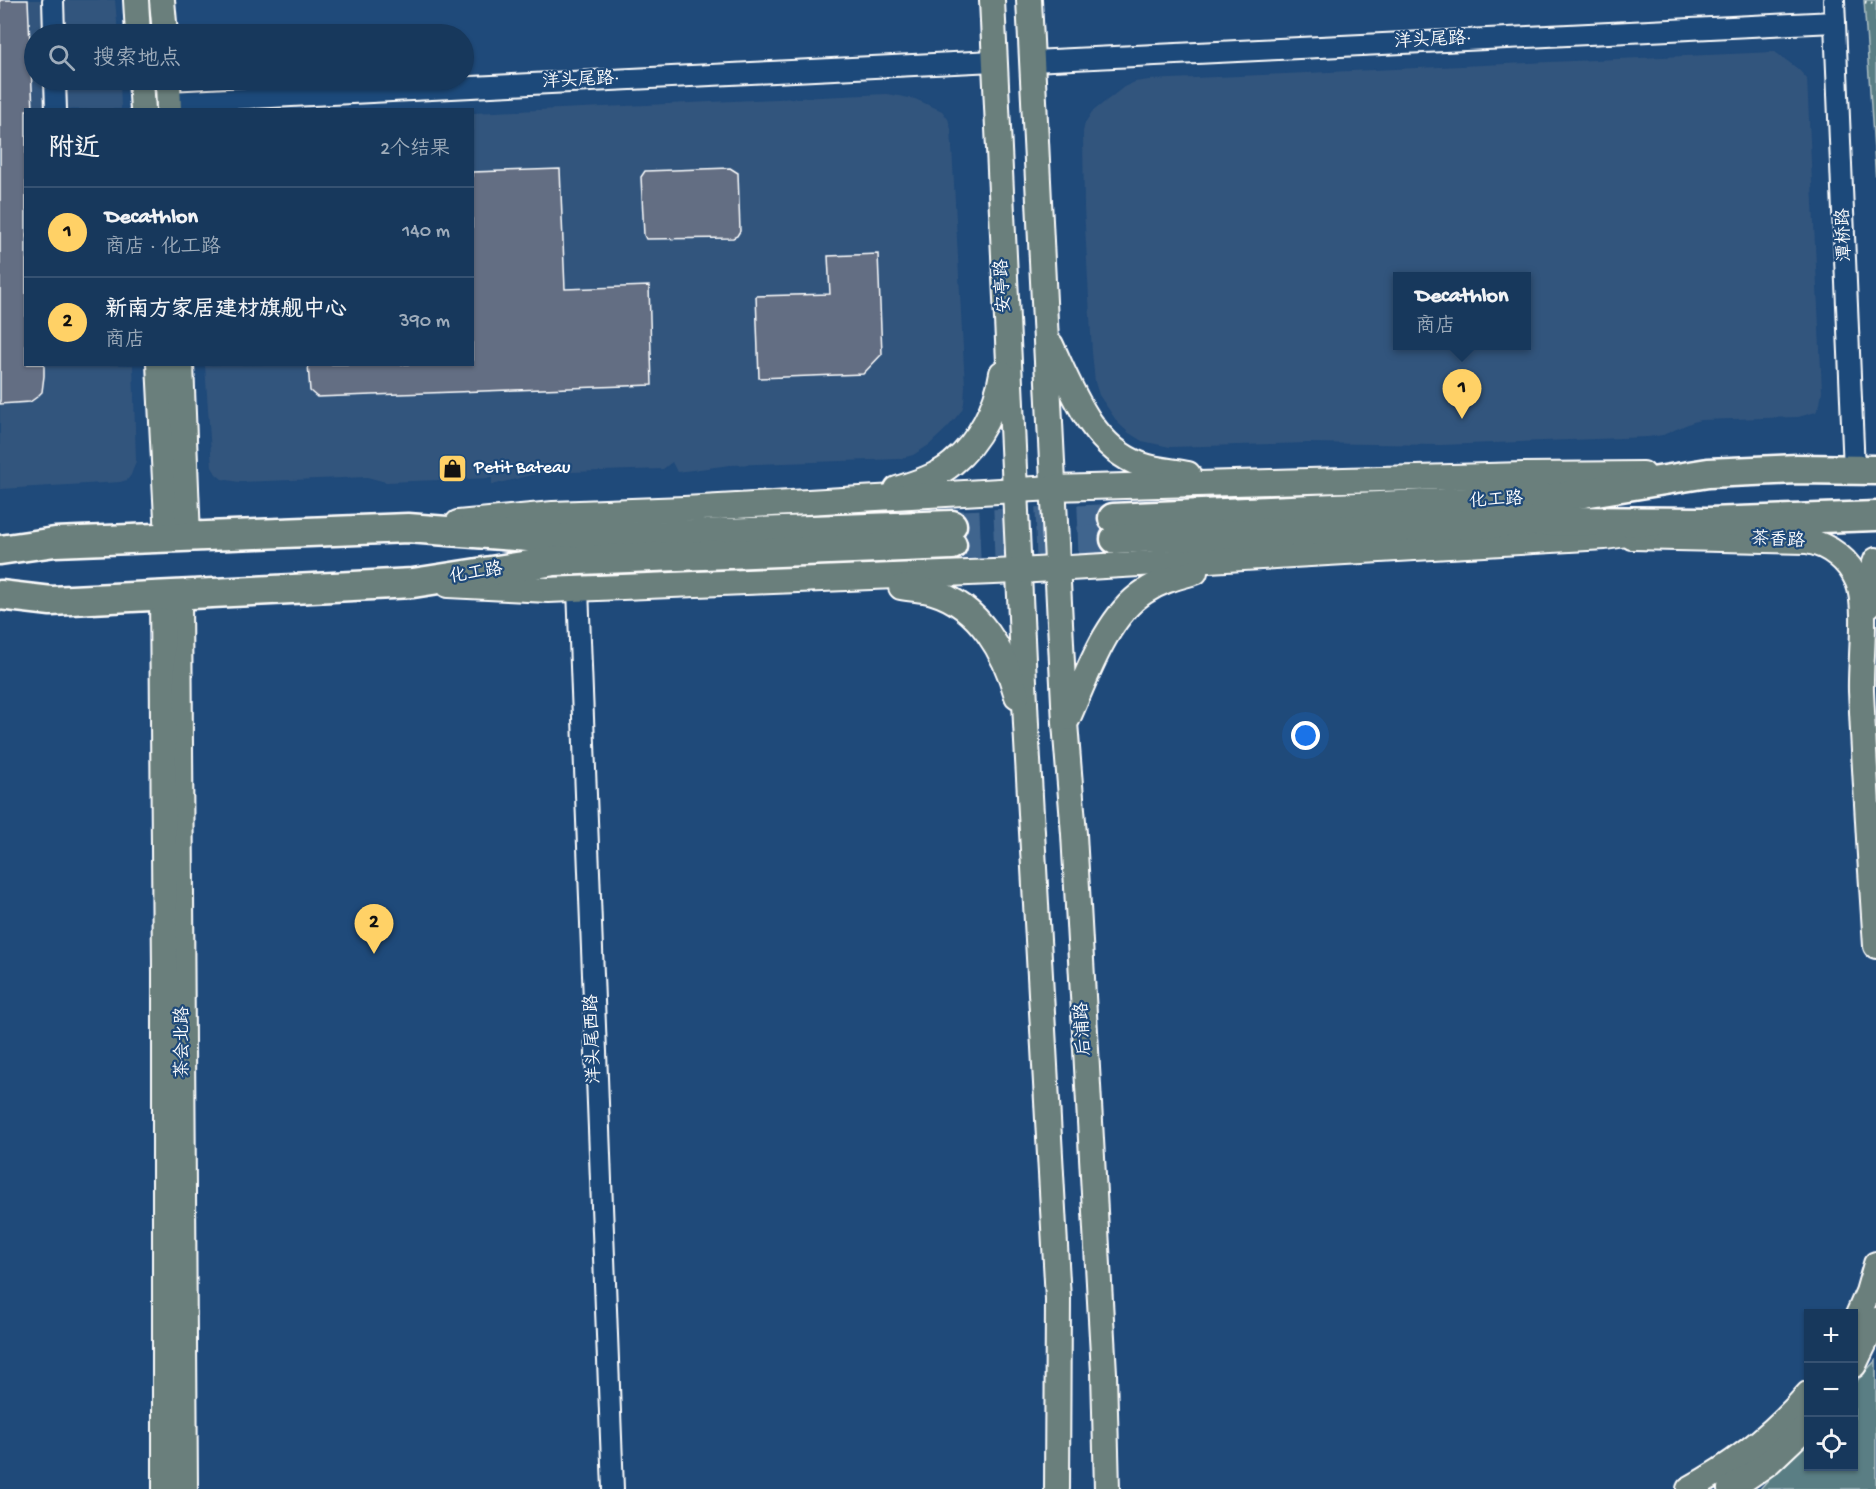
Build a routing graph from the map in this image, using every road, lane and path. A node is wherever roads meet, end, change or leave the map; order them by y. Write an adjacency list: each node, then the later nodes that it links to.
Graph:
1 (52, 0): 10 (street)
2 (136, 0): 11 (main road)
3 (162, 0): 12 (main road)
4 (992, 0): 13 (main road, 安亭路)
5 (1029, 0): 14 (main road)
6 (1834, 0): 9 (street, 潭桥路)
7 (1865, 2): 8 (path)
8 (1876, 4)
9 (1835, 22): 14 (street, 洋头尾路·); 26 (street, 潭桥路)
10 (53, 24)
11 (137, 24)
12 (164, 24)
13 (994, 61): 15 (street, 洋头尾路·); 23 (main road, 安亭路)
14 (1032, 61): 22 (main road)
15 (474, 84)
16 (55, 90): 20 (street)
17 (142, 90): 21 (main road)
18 (329, 90): 19 (street, 洋头尾路·)
19 (169, 97)
20 (56, 108)
21 (143, 108)
22 (1045, 333): 28 (main road); 29 (main road)
23 (1007, 335): 30 (main road, 安亭路); 31 (main road)
24 (159, 366): 37 (main road)
25 (181, 366): 37 (main road)
26 (1865, 470): 27 (highway, 化工路)
27 (1708, 473): 28 (main road); 33 (highway, 化工路)
28 (1235, 483): 29 (main road)
29 (1053, 488): 30 (main road); 42 (main road)
30 (1014, 490): 31 (main road); 43 (main road, 安亭路)
31 (869, 498): 34 (main road)
32 (1876, 516): 33 (highway, 化工路)
33 (1709, 522): 35 (main road)
34 (408, 528): 37 (highway, 化工路); 45 (highway, 化工路)
35 (1605, 537): 40 (main road); 54 (main road, 茶香路)
36 (0, 538): 38 (highway)
37 (178, 538): 38 (highway, 化工路)
38 (55, 542): 39 (highway, 化工路)
39 (0, 550)
40 (1242, 559): 42 (main road); 52 (main road)
41 (1876, 560): 51 (main road)
42 (1058, 569): 43 (main road); 52 (main road, 后浦路)
43 (1018, 571): 44 (main road); 53 (main road)
44 (839, 579): 46 (main road); 53 (main road)
45 (413, 583): 46 (main road); 48 (highway, 化工路)
46 (578, 589): 63 (street, 洋头尾西路)
47 (0, 595): 49 (highway, 化工路)
48 (170, 596): 49 (highway, 化工路); 61 (main road, 茶会北路); 62 (main road, 茶会北路)
49 (51, 601): 50 (highway)
50 (0, 612)
51 (1876, 667)
52 (1065, 723): 65 (main road, 后浦路)
53 (1026, 724): 64 (main road)
54 (1876, 945)
55 (1876, 1264): 56 (main road)
56 (1858, 1315)
57 (1876, 1320): 58 (main road)
58 (1855, 1363)
59 (1804, 1399): 66 (main road)
60 (1804, 1430): 67 (main road)
61 (165, 1489)
62 (185, 1489)
63 (613, 1489)
64 (1057, 1489)
65 (1107, 1489)
66 (1689, 1489)
67 (1730, 1489)

